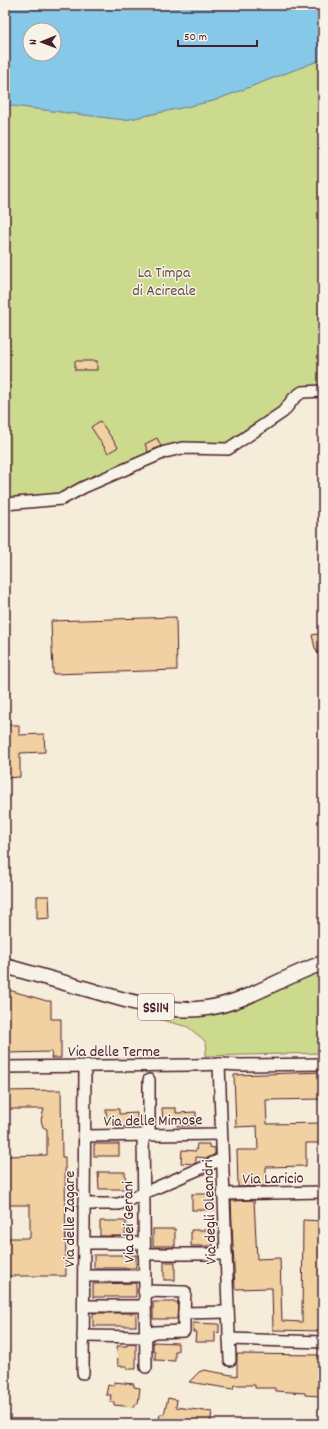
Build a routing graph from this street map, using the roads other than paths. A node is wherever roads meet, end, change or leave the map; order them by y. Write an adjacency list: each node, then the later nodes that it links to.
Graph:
1 (323, 391): 2 (street)
2 (5, 504)
3 (323, 957): 6 (main road)
4 (323, 963): 6 (main road)
5 (5, 966): 6 (main road, SS114)
6 (305, 969)
7 (323, 1057): 8 (street)
8 (221, 1064): 9 (street); 10 (street, Via delle Terme); 13 (street, Via degli Oleandri)
9 (323, 1064)
10 (85, 1066): 11 (street, Via delle Terme); 15 (street, Via delle Zagare)
11 (5, 1067)
12 (149, 1080): 14 (street, Via dei Gerani)
13 (221, 1134): 14 (street, Via delle Mimose); 16 (street, Via degli Oleandri)
14 (142, 1135): 15 (street, Via delle Mimose); 18 (street, Via dei Gerani)
15 (85, 1136): 20 (street, Via delle Zagare)
16 (222, 1159): 18 (street); 19 (street, Via degli Oleandri)
17 (323, 1192): 19 (street, Via Laricio)
18 (143, 1194): 20 (street); 22 (street, Via dei Gerani)
19 (223, 1194): 24 (street, Via degli Oleandri)
20 (84, 1204): 21 (street, Via delle Zagare)
21 (84, 1243): 22 (street); 25 (street, Via delle Zagare)
22 (144, 1243): 23 (street, Via dei Gerani)
23 (144, 1254): 24 (street); 26 (street, Via dei Gerani)
24 (226, 1254): 30 (street, Via degli Oleandri)
25 (84, 1276): 26 (street); 28 (street, Via delle Zagare)
26 (144, 1276): 27 (street, Via dei Gerani)
27 (144, 1291): 29 (street, Via dei Gerani); 31 (street)
28 (84, 1306): 29 (street); 32 (street, Via delle Zagare)
29 (145, 1306): 33 (street, Via dei Gerani)
30 (228, 1312): 31 (street); 34 (street, Via degli Oleandri)
31 (184, 1313): 33 (street)
32 (83, 1336): 33 (street); 38 (street, Via delle Zagare)
33 (145, 1337): 37 (street, Via dei Gerani)
34 (229, 1339): 35 (street); 36 (street, Via degli Oleandri)
35 (323, 1342)
36 (230, 1360)
37 (146, 1367)
38 (83, 1373)

